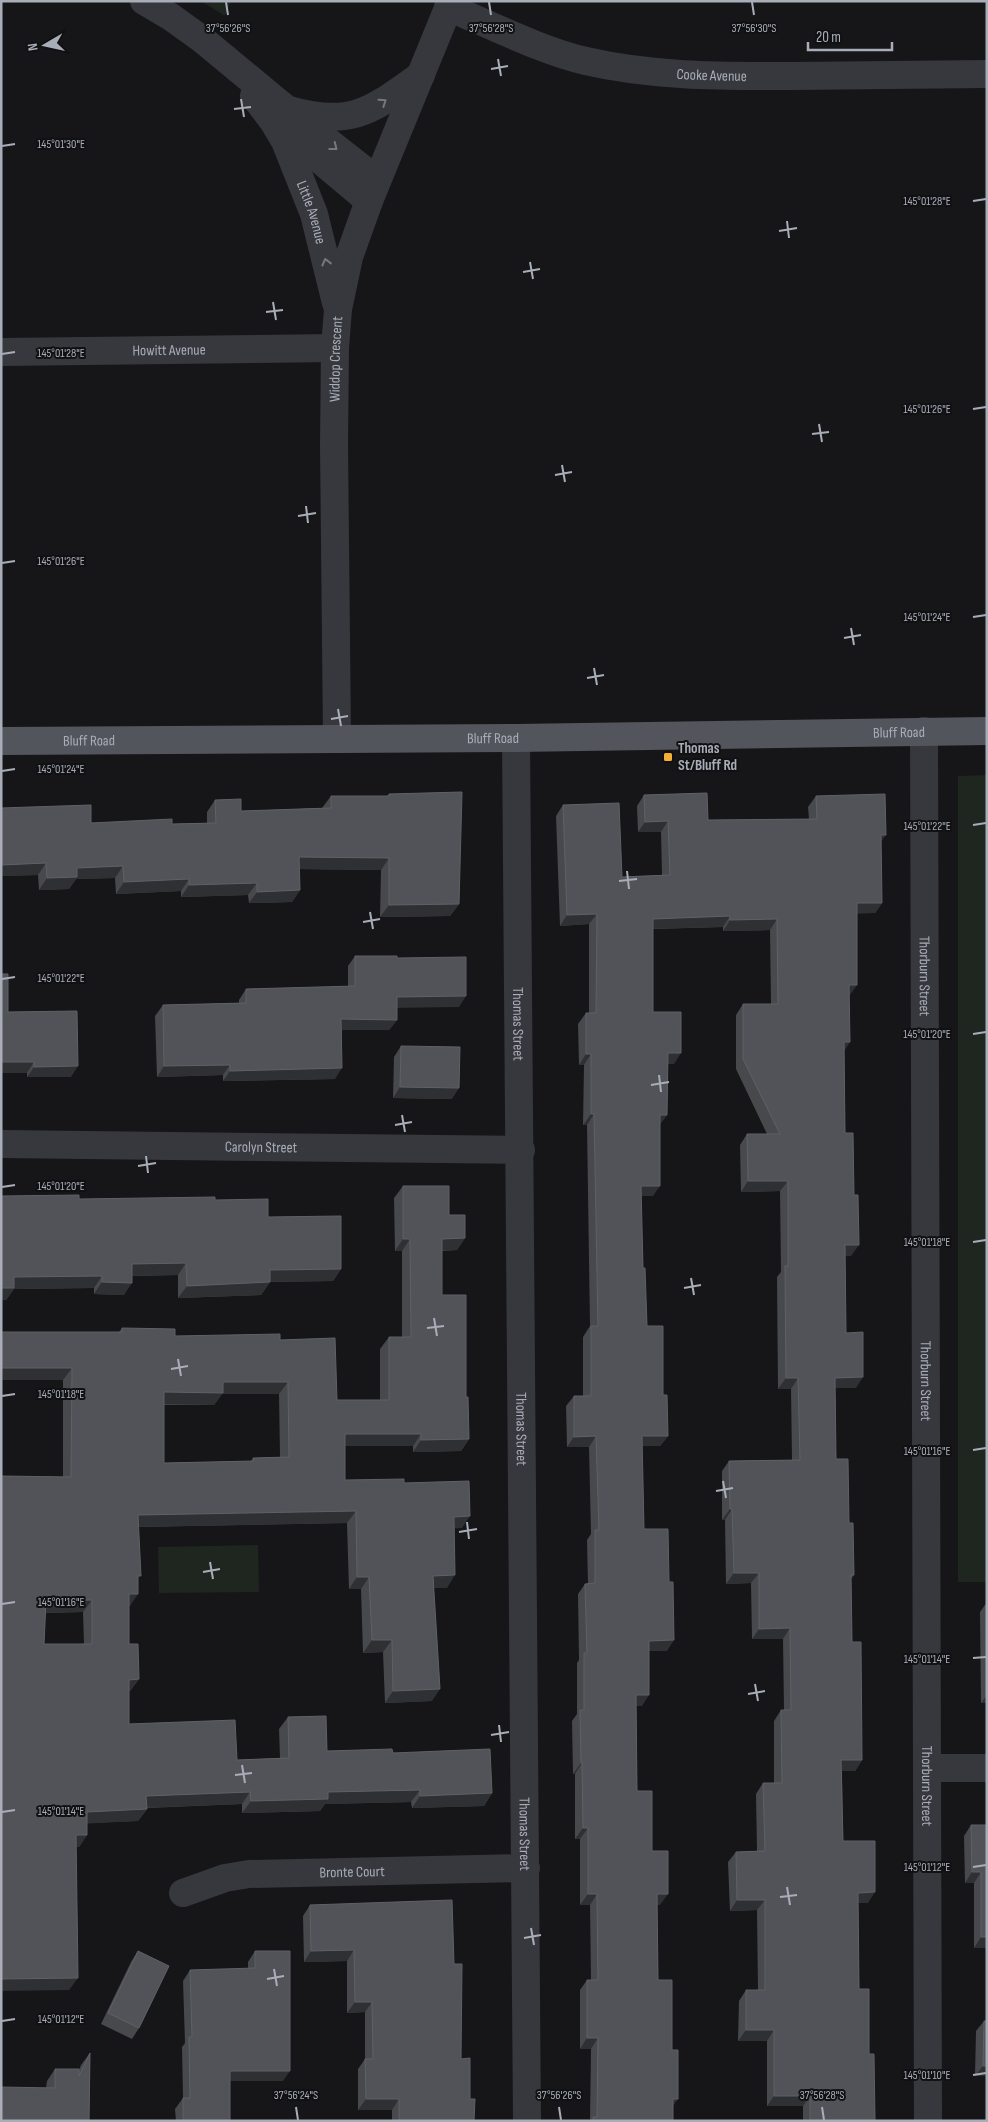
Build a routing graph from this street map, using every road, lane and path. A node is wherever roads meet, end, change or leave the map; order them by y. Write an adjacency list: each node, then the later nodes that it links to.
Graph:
1 (144, 1): 5 (street, Little Avenue)
2 (450, 4): 3 (street, Cooke Avenue); 4 (street, Widdop Crescent)
3 (987, 74)
4 (421, 75): 5 (street, Little Avenue, one-way to 4); 6 (street, Widdop Crescent)
5 (279, 115): 6 (street, Little Avenue); 7 (street, Little Avenue, one-way to 5)
6 (373, 190): 7 (street, Widdop Crescent)
7 (338, 309): 8 (street, Widdop Crescent)
8 (335, 348): 9 (street, Howitt Avenue); 12 (street, Widdop Crescent)
9 (1, 352)
10 (924, 731): 11 (main road, Bluff Road); 13 (main road, Bluff Road); 17 (street, Thorburn Street)
11 (987, 731)
12 (337, 738): 13 (main road, Bluff Road); 14 (main road, Bluff Road)
13 (516, 738): 16 (street, Thomas Street)
14 (1, 741)
15 (1, 1144): 16 (street, Carolyn Street)
16 (520, 1150): 19 (street, Thomas Street)
17 (928, 1768): 18 (street); 22 (street, Thorburn Street)
18 (987, 1768)
19 (526, 1868): 20 (street, Bronte Court); 21 (street, Thomas Street)
20 (183, 1893)
21 (527, 2121)
22 (928, 2121)

